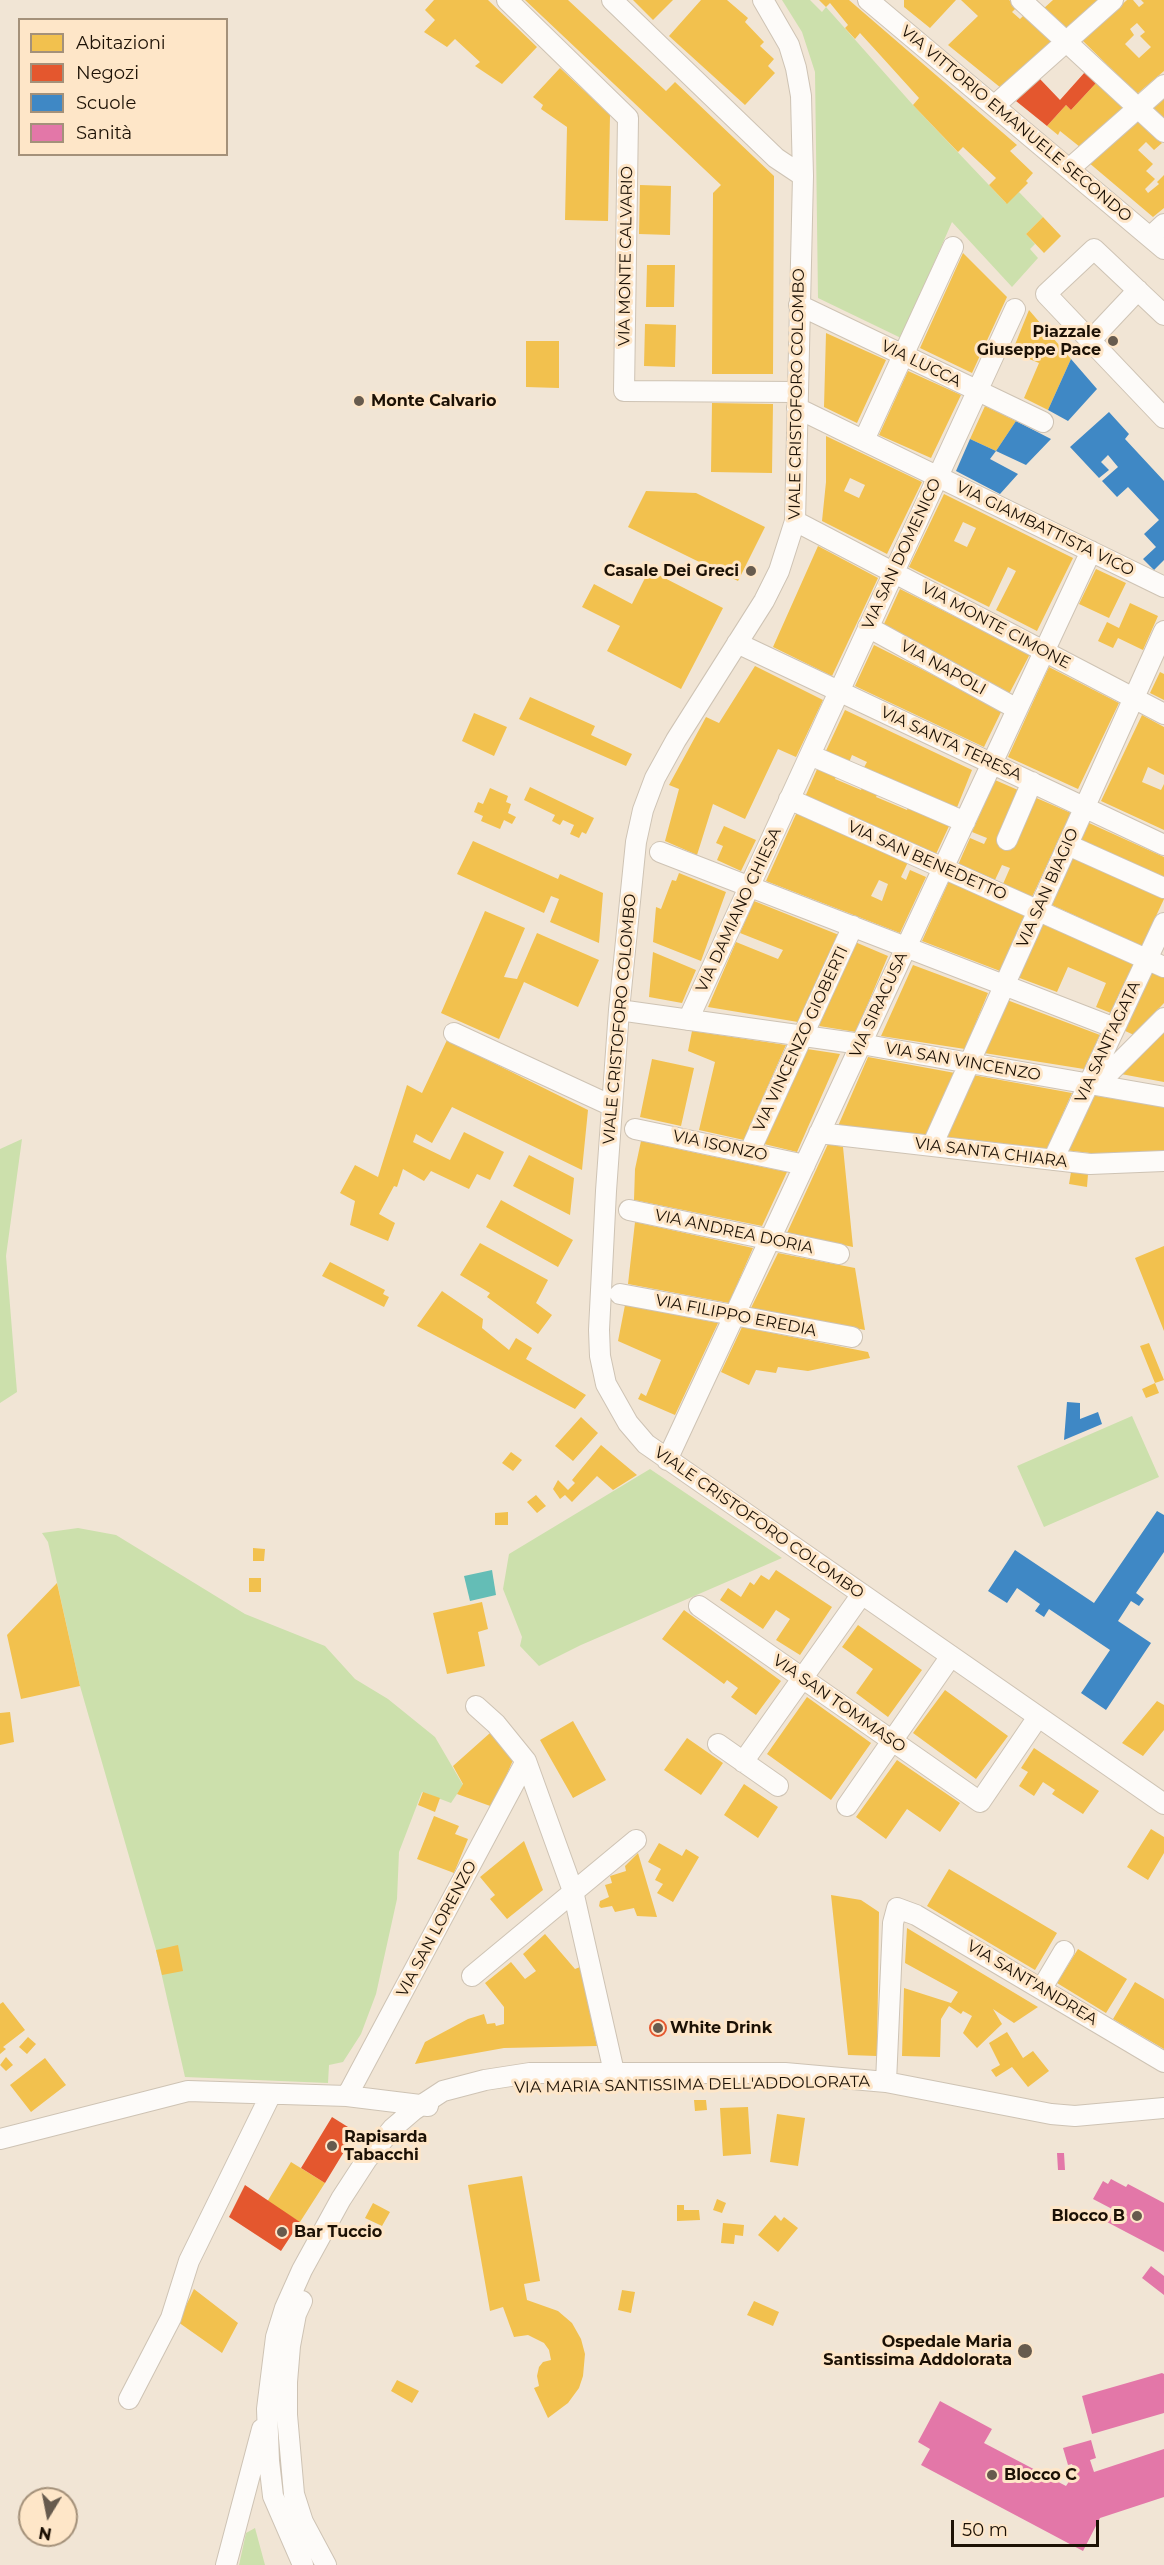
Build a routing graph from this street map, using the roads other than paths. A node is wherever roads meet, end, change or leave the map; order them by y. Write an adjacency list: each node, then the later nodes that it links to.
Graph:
1 (507, 0): 23 (street, VIA MONTE CALVARIO)
2 (612, 0): 13 (street)
3 (763, 0): 13 (street, VIALE CRISTOFORO COLOMBO)
4 (868, 0): 9 (street, VIA VITTORIO EMANUELE SECONDO)
5 (1021, 0): 7 (street)
6 (1113, 0): 7 (street)
7 (1066, 42): 9 (street); 10 (street)
8 (1164, 85): 10 (street)
9 (994, 106): 12 (street, VIA VITTORIO EMANUELE SECONDO)
10 (1138, 108): 11 (street); 12 (street)
11 (1164, 132)
12 (1069, 169): 14 (street, VIA VITTORIO EMANUELE SECONDO)
13 (803, 177): 17 (street, VIALE CRISTOFORO COLOMBO)
14 (1159, 236)
15 (953, 247): 21 (street)
16 (1138, 290): 19 (street); 20 (street); 20 (street)
17 (799, 305): 21 (street, VIA LUCCA); 23 (street, VIALE CRISTOFORO COLOMBO)
18 (1015, 309): 22 (street, VIA SAN DOMENICO)
19 (1164, 315)
20 (1091, 340): 24 (street)
21 (903, 355): 22 (street, VIA LUCCA); 26 (street)
22 (977, 391): 25 (street, VIA LUCCA); 27 (street, VIA SAN DOMENICO)
23 (797, 400): 26 (street, VIA GIAMBATTISTA VICO); 28 (street, VIALE CRISTOFORO COLOMBO)
24 (1164, 418)
25 (1043, 422)
26 (864, 440): 27 (street, VIA GIAMBATTISTA VICO)
27 (938, 476): 29 (street, VIA GIAMBATTISTA VICO); 30 (street, VIA SAN DOMENICO)
28 (795, 521): 30 (street, VIA MONTE CIMONE); 34 (street, VIALE CRISTOFORO COLOMBO)
29 (1091, 551): 31 (street, VIA GIAMBATTISTA VICO); 35 (street, VIA SIRACUSA)
30 (894, 572): 32 (street, VIA SAN DOMENICO); 35 (street, VIA MONTE CIMONE)
31 (1164, 587)
32 (868, 627): 36 (street, VIA SAN DOMENICO); 38 (street, VIA NAPOLI)
33 (1164, 631): 37 (street, VIA SAN BIAGIO)
34 (737, 643): 36 (street, VIA SANTA TERESA); 59 (street, VIALE CRISTOFORO COLOMBO)
35 (1044, 651): 37 (street, VIA MONTE CIMONE); 38 (street, VIA SIRACUSA)
36 (839, 691): 40 (street, VIA SAN DOMENICO); 41 (street, VIA SANTA TERESA)
37 (1133, 698): 39 (street, VIA MONTE CIMONE); 44 (street, VIA SAN BIAGIO)
38 (1017, 709): 41 (street, VIA SIRACUSA)
39 (1164, 714)
40 (810, 755): 43 (street, VIA SAN DOMENICO); 45 (street)
41 (992, 764): 42 (street, VIA SANTA TERESA); 45 (street, VIA SIRACUSA)
42 (1032, 782): 44 (street, VIA SANTA TERESA); 46 (street)
43 (789, 800): 50 (street, VIA SAN BENEDETTO); 51 (street, VIA DAMIANO CHIESA)
44 (1085, 807): 47 (street, VIA SAN BIAGIO); 48 (street, VIA SANTA TERESA)
45 (964, 822): 50 (street, VIA SIRACUSA)
46 (1006, 840)
47 (1068, 844): 52 (street); 53 (street, VIA SAN BIAGIO)
48 (1164, 845)
49 (660, 852): 51 (street)
50 (943, 868): 53 (street, VIA SAN BENEDETTO); 56 (street, VIA SIRACUSA)
51 (749, 886): 55 (street); 61 (street, VIA DAMIANO CHIESA)
52 (1164, 888)
53 (1038, 911): 57 (street, VIA SAN BENEDETTO); 58 (street, VIA SAN BIAGIO)
54 (1164, 923): 57 (street, VIA SANT'AGATA)
55 (853, 926): 56 (street); 64 (street, VIA VINCENZO GIOBERTI)
56 (906, 947): 58 (street); 65 (street, VIA SIRACUSA)
57 (1156, 963): 62 (street, VIA SANT'AGATA)
58 (1005, 985): 62 (street); 66 (street, VIA SAN BIAGIO)
59 (619, 1010): 61 (street, VIA SAN VINCENZO); 69 (street, VIALE CRISTOFORO COLOMBO)
60 (1164, 1018): 67 (street)
61 (688, 1020): 64 (street, VIA SAN VINCENZO)
62 (1115, 1028): 67 (street, VIA SANT'AGATA)
63 (454, 1034): 69 (street)
64 (803, 1036): 65 (street, VIA SAN VINCENZO); 73 (street, VIA VINCENZO GIOBERTI)
65 (861, 1044): 66 (street, VIA SAN VINCENZO); 71 (street, VIA SIRACUSA)
66 (970, 1063): 67 (street, VIA SAN VINCENZO); 72 (street, VIA SAN BIAGIO)
67 (1089, 1084): 68 (street, VIA SAN VINCENZO); 74 (street, VIA SANT'AGATA)
68 (1164, 1097)
69 (612, 1106): 83 (street, VIALE CRISTOFORO COLOMBO)
70 (635, 1128): 73 (street, VIA ISONZO)
71 (819, 1133): 72 (street, VIA SANTA CHIARA); 76 (street, VIA SIRACUSA)
72 (932, 1146): 74 (street, VIA SANTA CHIARA)
73 (749, 1153): 76 (street, VIA ISONZO)
74 (1053, 1160): 75 (street, VIA SANTA CHIARA)
75 (1164, 1161)
76 (805, 1164): 78 (street, VIA SIRACUSA)
77 (629, 1210): 78 (street, VIA ANDREA DORIA)
78 (770, 1239): 79 (street, VIA ANDREA DORIA); 81 (street, VIA SIRACUSA)
79 (839, 1254)
80 (620, 1294): 81 (street, VIA FILIPPO EREDIA)
81 (734, 1315): 82 (street, VIA FILIPPO EREDIA); 83 (street, VIA SIRACUSA)
82 (852, 1337)
83 (667, 1460): 84 (street, VIALE CRISTOFORO COLOMBO)
84 (862, 1594): 86 (street, VIALE CRISTOFORO COLOMBO); 87 (street)
85 (699, 1606): 87 (street, VIA SAN TOMMASO)
86 (951, 1656): 89 (street, VIALE CRISTOFORO COLOMBO); 90 (street)
87 (802, 1678): 90 (street, VIA SAN TOMMASO); 93 (street)
88 (476, 1706): 92 (street)
89 (1038, 1717): 90 (street, VIA SAN TOMMASO); 95 (street, VIALE CRISTOFORO COLOMBO)
90 (892, 1740): 96 (street)
91 (718, 1744): 93 (street)
92 (526, 1761): 98 (street); 106 (street, VIA SAN LORENZO)
93 (743, 1762): 94 (street)
94 (778, 1786)
95 (1164, 1804)
96 (847, 1806)
97 (636, 1840): 98 (street)
98 (573, 1891): 100 (street); 103 (street)
99 (1064, 1951): 101 (street)
100 (472, 1976)
101 (1042, 1988): 102 (street, VIA SANT'ANDREA); 104 (street, VIA SANT'ANDREA)
102 (1164, 2062)
103 (614, 2072): 104 (street, VIA MARIA SANTISSIMA DELL'ADDOLORATA); 107 (street, VIA MARIA SANTISSIMA DELL'ADDOLORATA)
104 (886, 2082): 107 (street, VIA MARIA SANTISSIMA DELL'ADDOLORATA); 108 (street, VIA MARIA SANTISSIMA DELL'ADDOLORATA)
105 (271, 2094): 106 (street); 109 (street); 110 (street)
106 (347, 2097): 107 (street)
107 (431, 2106): 111 (street, VIA MARIA SANTISSIMA DELL'ADDOLORATA); 114 (street, VIA MARIA SANTISSIMA DELL'ADDOLORATA)
108 (1164, 2108)
109 (0, 2139)
110 (129, 2399)
111 (267, 2409): 112 (street); 113 (street, VIA MARIA SANTISSIMA DELL'ADDOLORATA)
112 (226, 2565)
113 (303, 2565)
114 (326, 2565)

